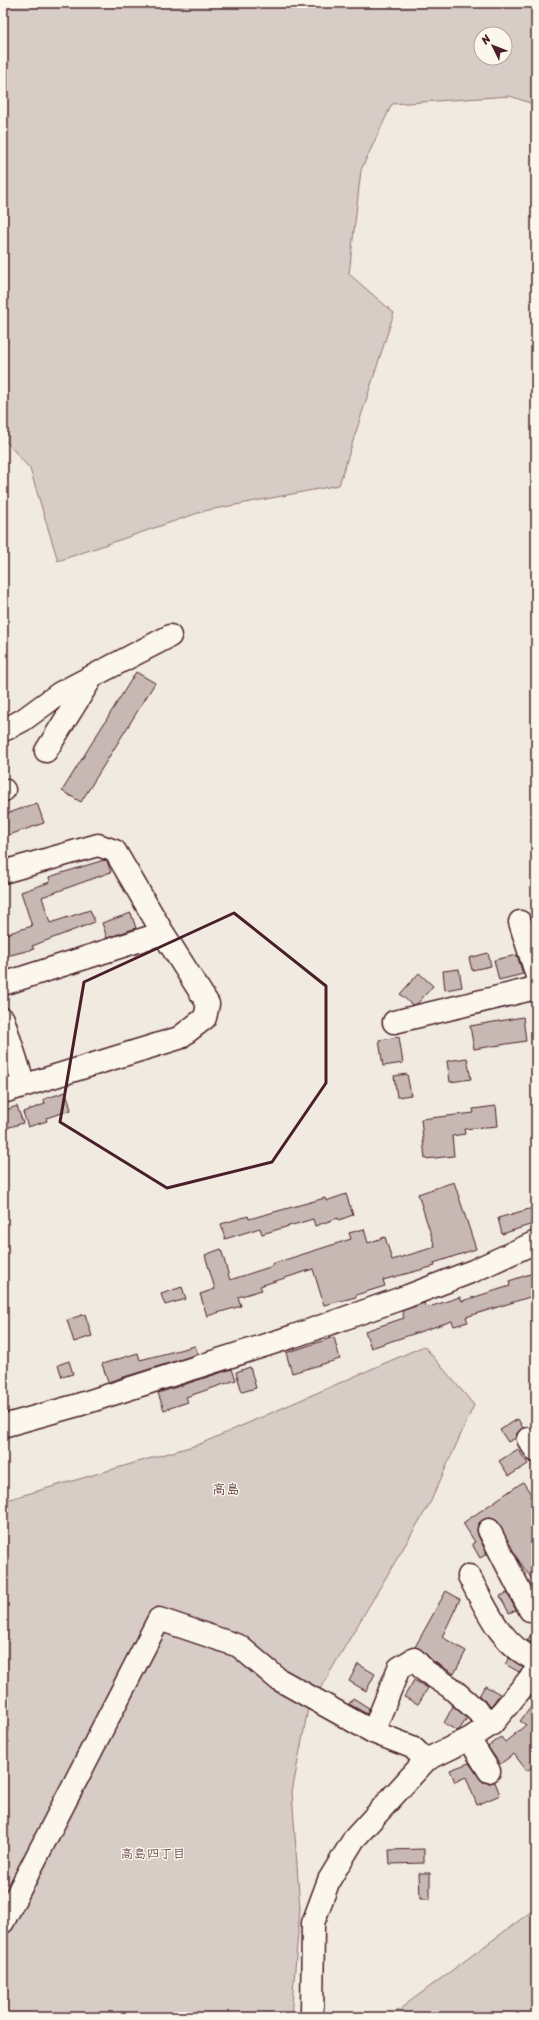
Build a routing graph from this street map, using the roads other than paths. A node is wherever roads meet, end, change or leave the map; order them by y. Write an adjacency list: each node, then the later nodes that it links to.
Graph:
1 (170, 636): 2 (street)
2 (93, 676): 3 (street); 4 (street)
3 (4, 724)
4 (46, 751)
5 (3, 872): 7 (street)
6 (520, 922): 8 (street)
7 (162, 933): 9 (street); 13 (street)
8 (536, 973)
9 (3, 984)
10 (536, 988): 12 (street)
11 (3, 1019): 13 (street)
12 (394, 1022)
13 (24, 1085): 14 (street)
14 (3, 1092)
15 (536, 1242): 16 (street)
16 (3, 1426)
17 (490, 1530): 19 (street)
18 (469, 1576): 20 (street)
19 (536, 1611)
20 (535, 1670): 21 (street)
21 (492, 1724): 22 (street); 23 (street)
22 (373, 1732): 24 (street); 26 (street)
23 (469, 1739): 24 (street); 25 (street)
24 (426, 1760): 27 (street)
25 (489, 1771)
26 (3, 1922)
27 (312, 2017)

